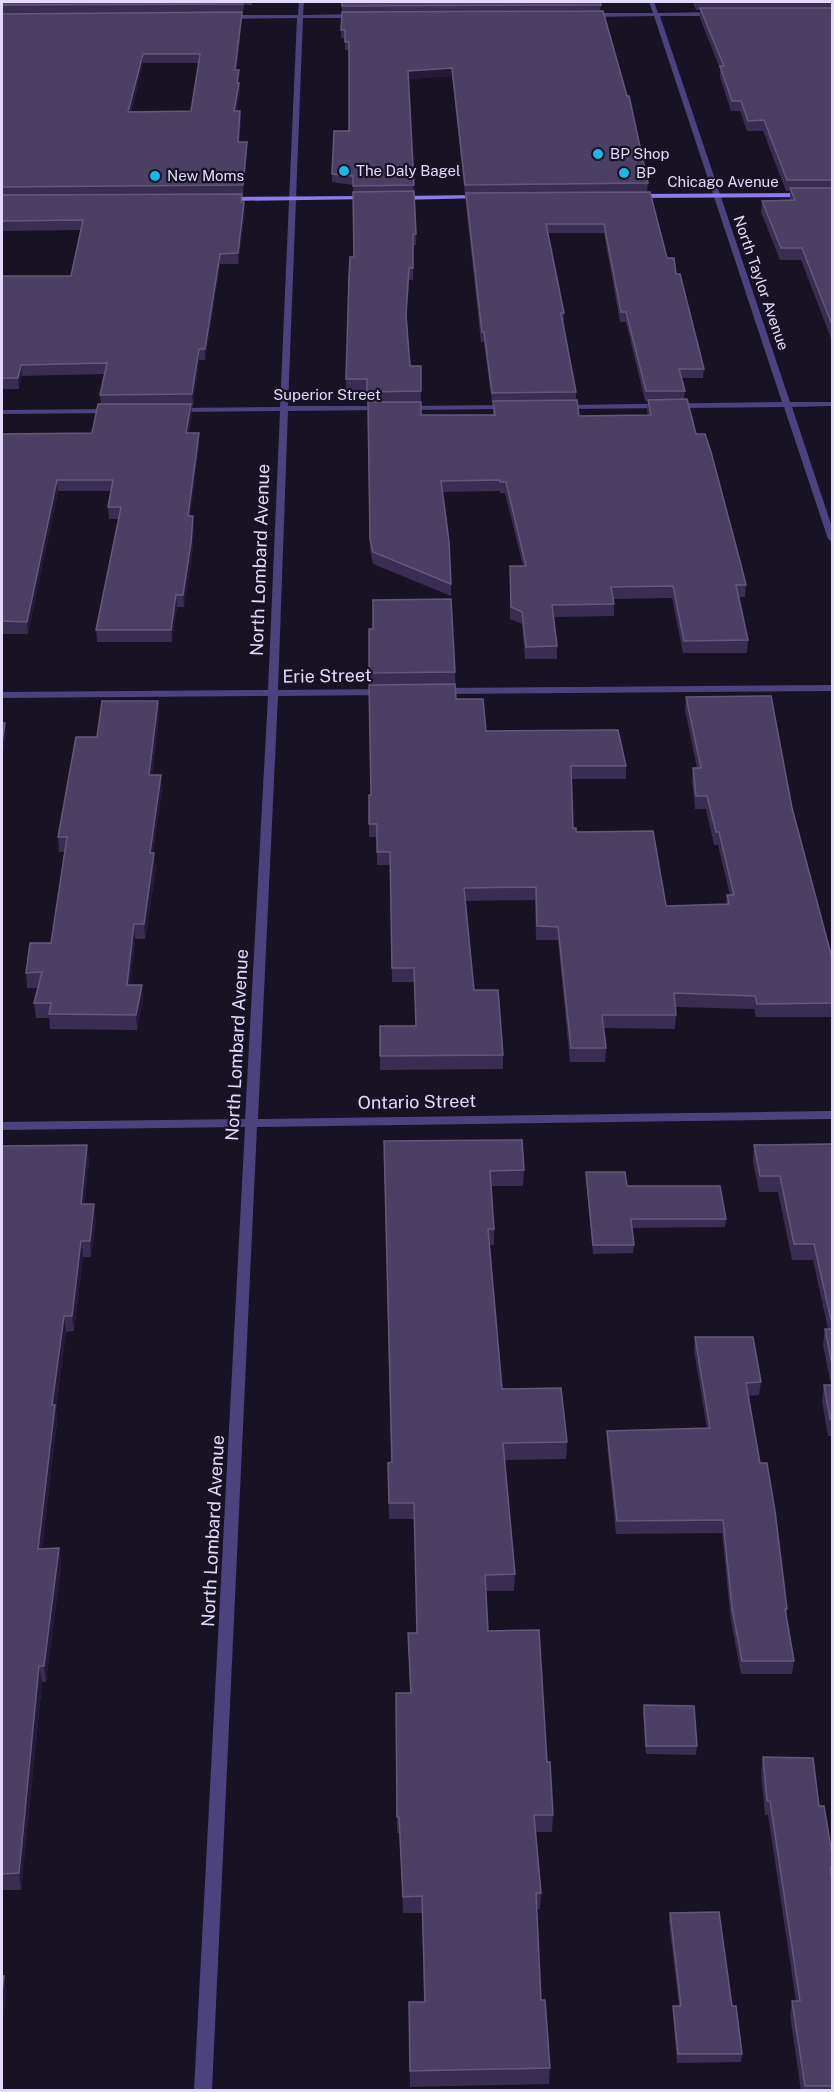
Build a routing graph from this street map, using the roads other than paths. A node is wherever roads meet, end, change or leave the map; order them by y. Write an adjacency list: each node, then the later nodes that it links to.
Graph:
1 (301, 2): 6 (street, North Lombard Avenue)
2 (652, 2): 3 (street, North Taylor Avenue)
3 (656, 14): 4 (street); 5 (street); 11 (street, North Taylor Avenue)
4 (727, 14)
5 (579, 15)
6 (301, 16): 7 (street); 8 (street); 16 (street, North Lombard Avenue)
7 (362, 16)
8 (224, 17)
9 (832, 195): 11 (main road, Chicago Avenue)
10 (632, 196): 11 (main road, Chicago Avenue)
11 (717, 196): 18 (street, North Taylor Avenue)
12 (494, 197): 14 (main road)
13 (376, 198): 16 (main road)
14 (387, 198)
15 (223, 199): 16 (main road)
16 (293, 199): 23 (street, North Lombard Avenue)
17 (832, 404): 18 (street)
18 (788, 405): 20 (street); 27 (street, North Taylor Avenue)
19 (514, 407): 22 (street, Superior Street)
20 (559, 407)
21 (388, 408): 23 (street, Superior Street)
22 (400, 408)
23 (284, 409): 24 (street, Superior Street); 31 (street, North Lombard Avenue)
24 (170, 410)
25 (123, 411): 26 (street)
26 (2, 412)
27 (832, 539)
28 (832, 688): 29 (street)
29 (426, 691)
30 (390, 692): 31 (street, Erie Street)
31 (273, 693): 32 (street, Erie Street); 34 (street, North Lombard Avenue)
32 (2, 695)
33 (832, 1115): 34 (street, Ontario Street)
34 (251, 1123): 35 (street, Ontario Street); 36 (street, North Lombard Avenue)
35 (2, 1126)
36 (203, 2091)

